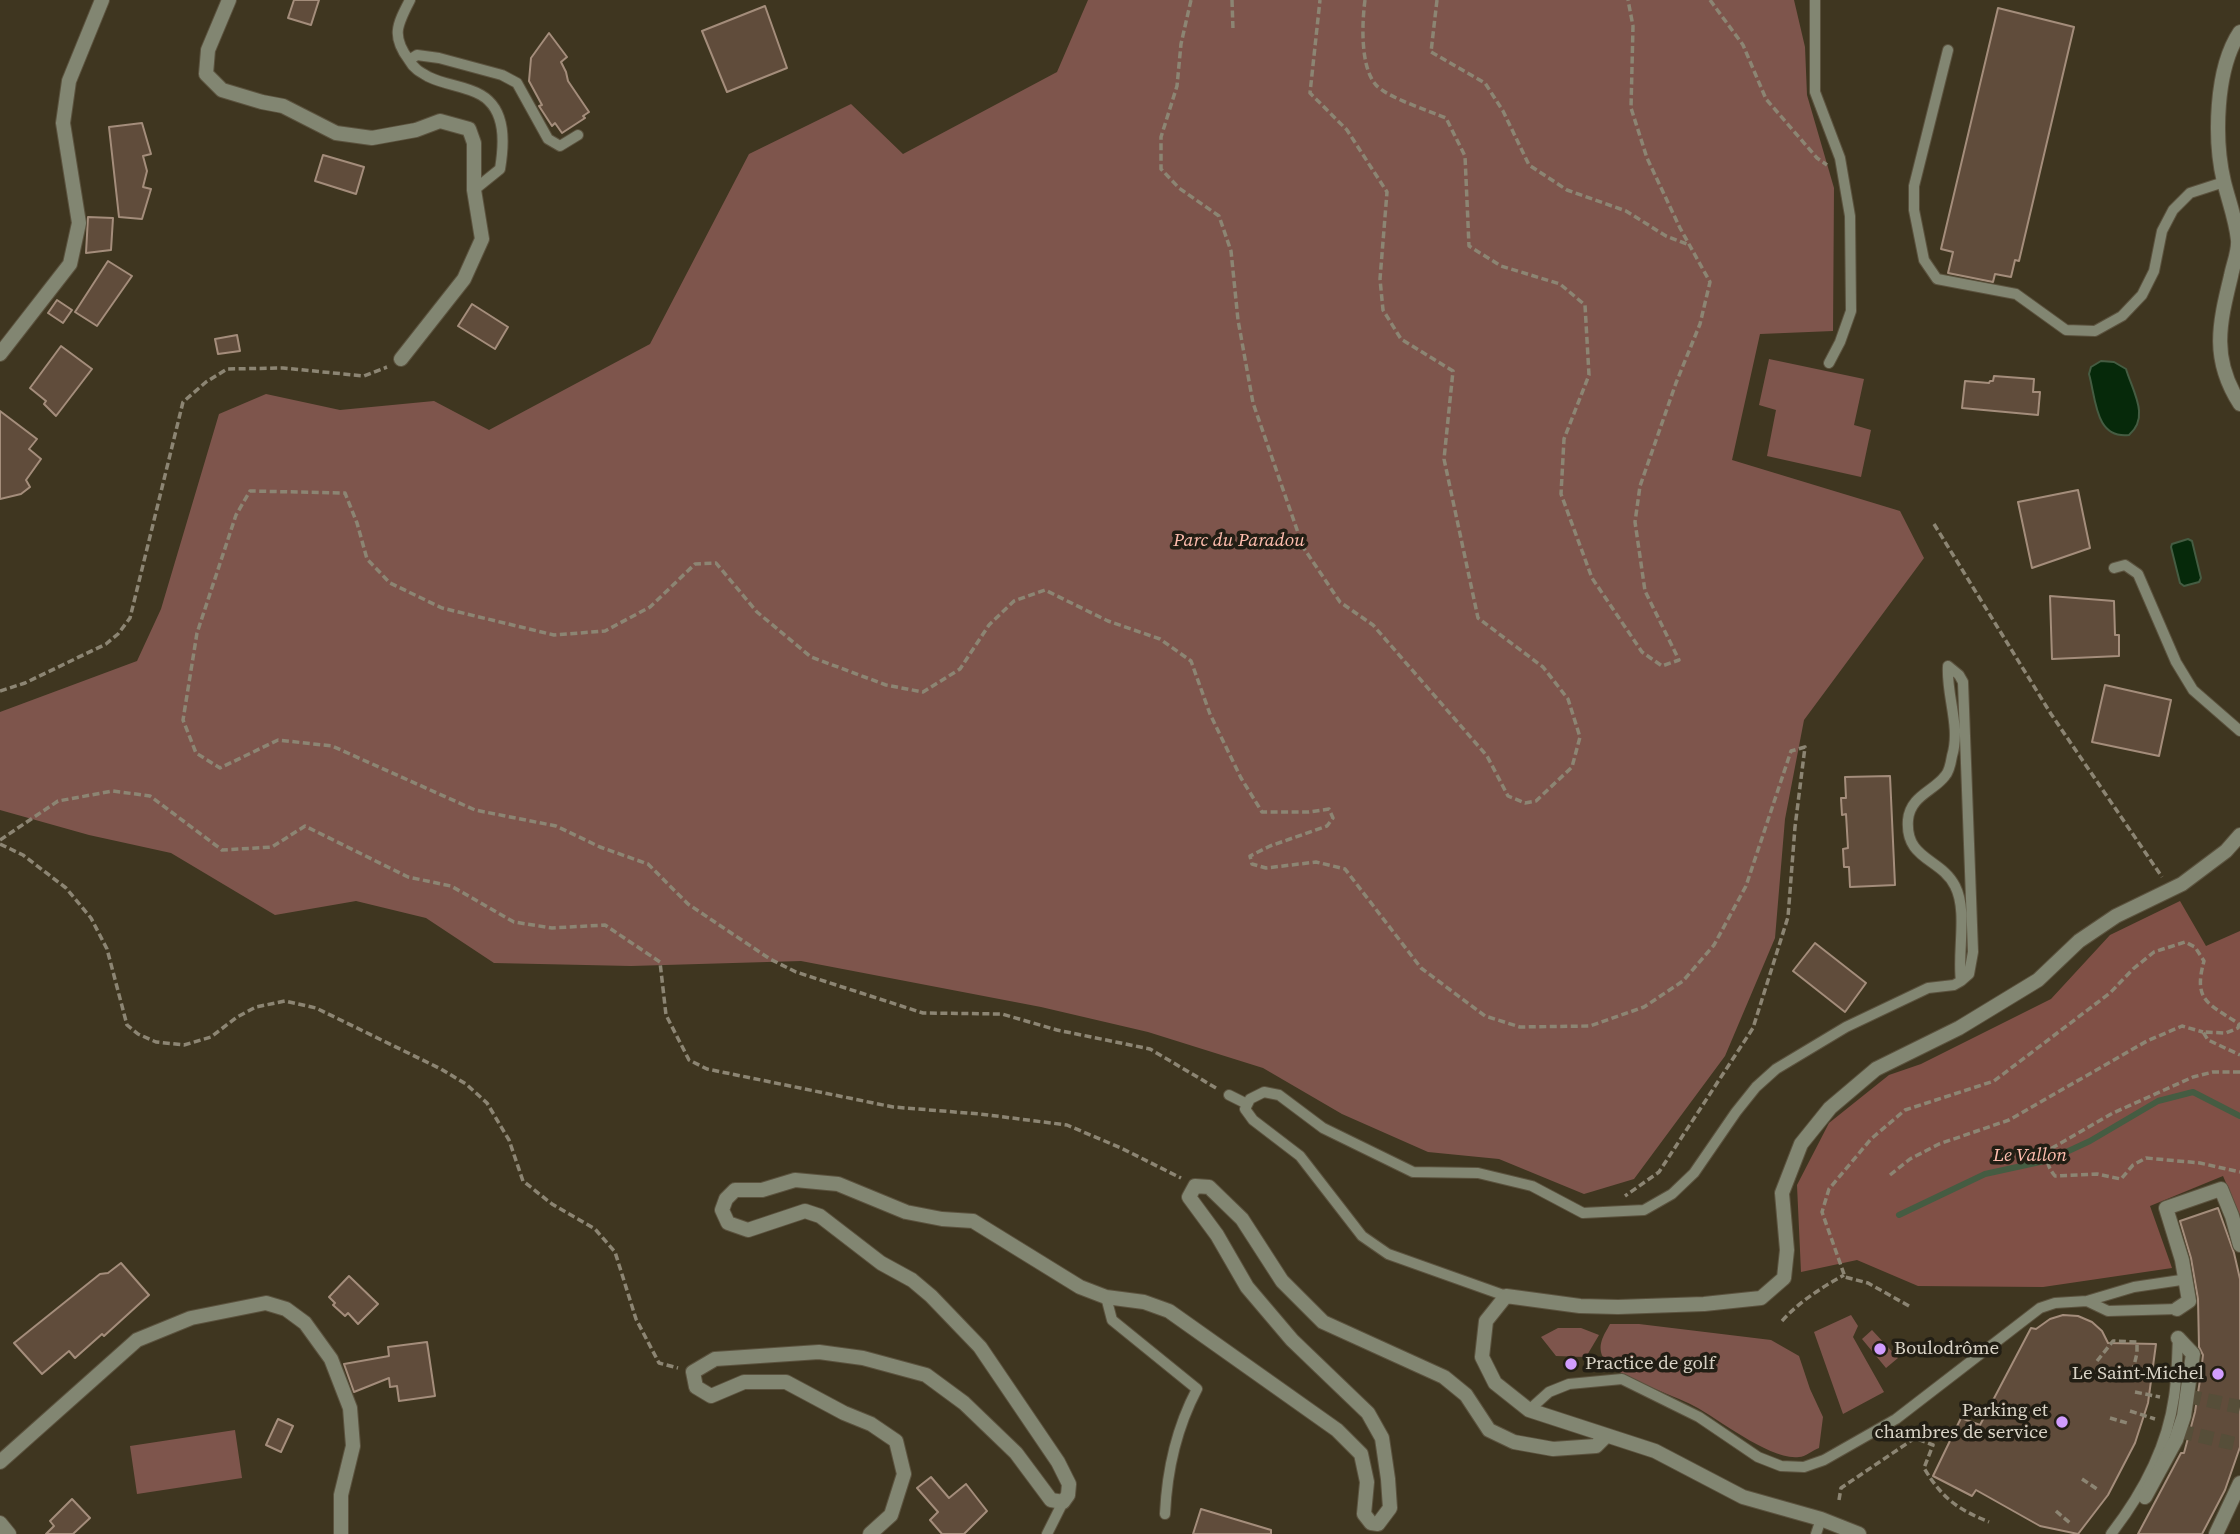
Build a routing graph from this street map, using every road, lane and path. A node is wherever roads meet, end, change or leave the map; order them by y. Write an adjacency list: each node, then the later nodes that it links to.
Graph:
1 (102, 0): 22 (street)
2 (229, 0): 19 (street)
3 (410, 0): 15 (lane)
4 (1191, 0): 6 (path)
5 (1231, 0): 12 (path)
6 (1320, 0)
7 (1365, 0): 21 (path)
8 (1437, 0): 21 (path)
9 (1628, 0): 21 (path)
10 (1710, 0): 17 (path)
11 (1815, 0): 17 (lane)
12 (1233, 30)
13 (2240, 32): 18 (street)
14 (1948, 50): 18 (lane)
15 (409, 60): 16 (lane); 19 (lane)
16 (578, 135)
17 (1843, 177): 24 (lane)
18 (2224, 182): 20 (street)
19 (474, 190): 23 (street)
20 (2237, 211): 25 (street)
21 (1689, 245)
22 (0, 354)
23 (401, 359): 28 (path)
24 (1829, 363)
25 (2240, 404)
26 (1934, 524): 32 (path)
27 (2114, 568): 29 (lane)
28 (0, 691)
29 (2240, 731)
30 (2240, 835): 32 (street)
31 (0, 842): 41 (path); 55 (path)
32 (2169, 891): 46 (street)
33 (1961, 981): 33 (lane); 42 (lane)
34 (2203, 1032): 35 (path); 40 (path); 44 (path)
35 (2240, 1055)
36 (2240, 1072): 39 (path)
37 (1229, 1095): 38 (lane); 42 (path)
38 (1247, 1104): 42 (lane); 46 (lane)
39 (2240, 1172)
40 (1890, 1175)
41 (1195, 1186): 63 (street); 77 (street)
42 (1609, 1212)
43 (2240, 1245): 50 (street)
44 (1844, 1275): 49 (path); 51 (path)
45 (2182, 1280): 48 (lane)
46 (1506, 1296): 58 (street)
47 (1106, 1297): 70 (street); 72 (lane); 77 (street)
48 (2087, 1301): 50 (lane); 58 (lane)
49 (1909, 1307)
50 (2176, 1309)
51 (1782, 1321)
52 (2179, 1338): 68 (street); 85 (lane)
53 (2097, 1361): 54 (path)
54 (2133, 1370)
55 (693, 1372): 70 (street); 81 (street)
56 (2135, 1392): 57 (path)
57 (2150, 1394)
58 (1529, 1410): 63 (street)
59 (2130, 1412): 60 (path)
60 (2144, 1416)
61 (2110, 1418): 62 (path)
62 (2127, 1423)
63 (1606, 1436): 73 (street)
64 (0, 1462): 80 (street)
65 (2082, 1479): 67 (path)
66 (2240, 1484): 86 (street)
67 (2096, 1489)
68 (2145, 1497)
69 (1839, 1500): 74 (path)
70 (1063, 1502): 82 (lane)
71 (2056, 1511): 76 (path)
72 (1165, 1514)
73 (1821, 1519): 78 (street); 83 (lane)
74 (1989, 1522)
75 (0, 1523): 79 (street)
76 (2070, 1523)
77 (1381, 1529)
78 (1843, 1531): 84 (street)
79 (9, 1534)
80 (341, 1534)
81 (870, 1534)
82 (1047, 1534)
83 (1816, 1534)
84 (1859, 1534)
85 (2111, 1534)
86 (2216, 1534)

